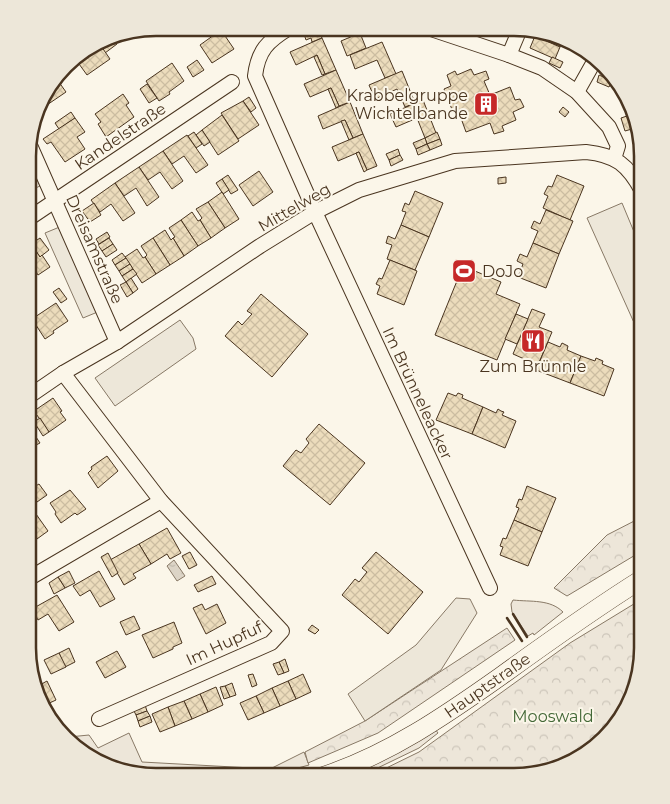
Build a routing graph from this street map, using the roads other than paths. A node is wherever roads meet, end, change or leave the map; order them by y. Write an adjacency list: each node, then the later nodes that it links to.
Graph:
1 (278, 36): 12 (street, Im Brünneleacker)
2 (452, 36): 4 (street)
3 (517, 36): 4 (street)
4 (509, 55): 7 (street)
5 (592, 65): 7 (street)
6 (232, 82): 11 (street, Kandelstraße)
7 (576, 92): 9 (street)
8 (36, 159): 11 (street, Dreisamstraße)
9 (614, 159): 10 (street); 12 (street, Mittelweg)
10 (634, 179)
11 (55, 201): 13 (street, Kandelstraße); 14 (street, Dreisamstraße)
12 (315, 212): 14 (street, Mittelweg); 20 (street, Im Brünneleacker)
13 (36, 214)
14 (117, 342): 15 (street, Mittelweg)
15 (63, 373): 16 (street, Mittelweg); 17 (street, Im Hupfuf)
16 (36, 392)
17 (161, 501): 18 (street); 21 (street, Im Hupfuf)
18 (36, 574)
19 (633, 584): 22 (street, Hauptstraße)
20 (490, 588)
21 (99, 719)
22 (345, 767)

